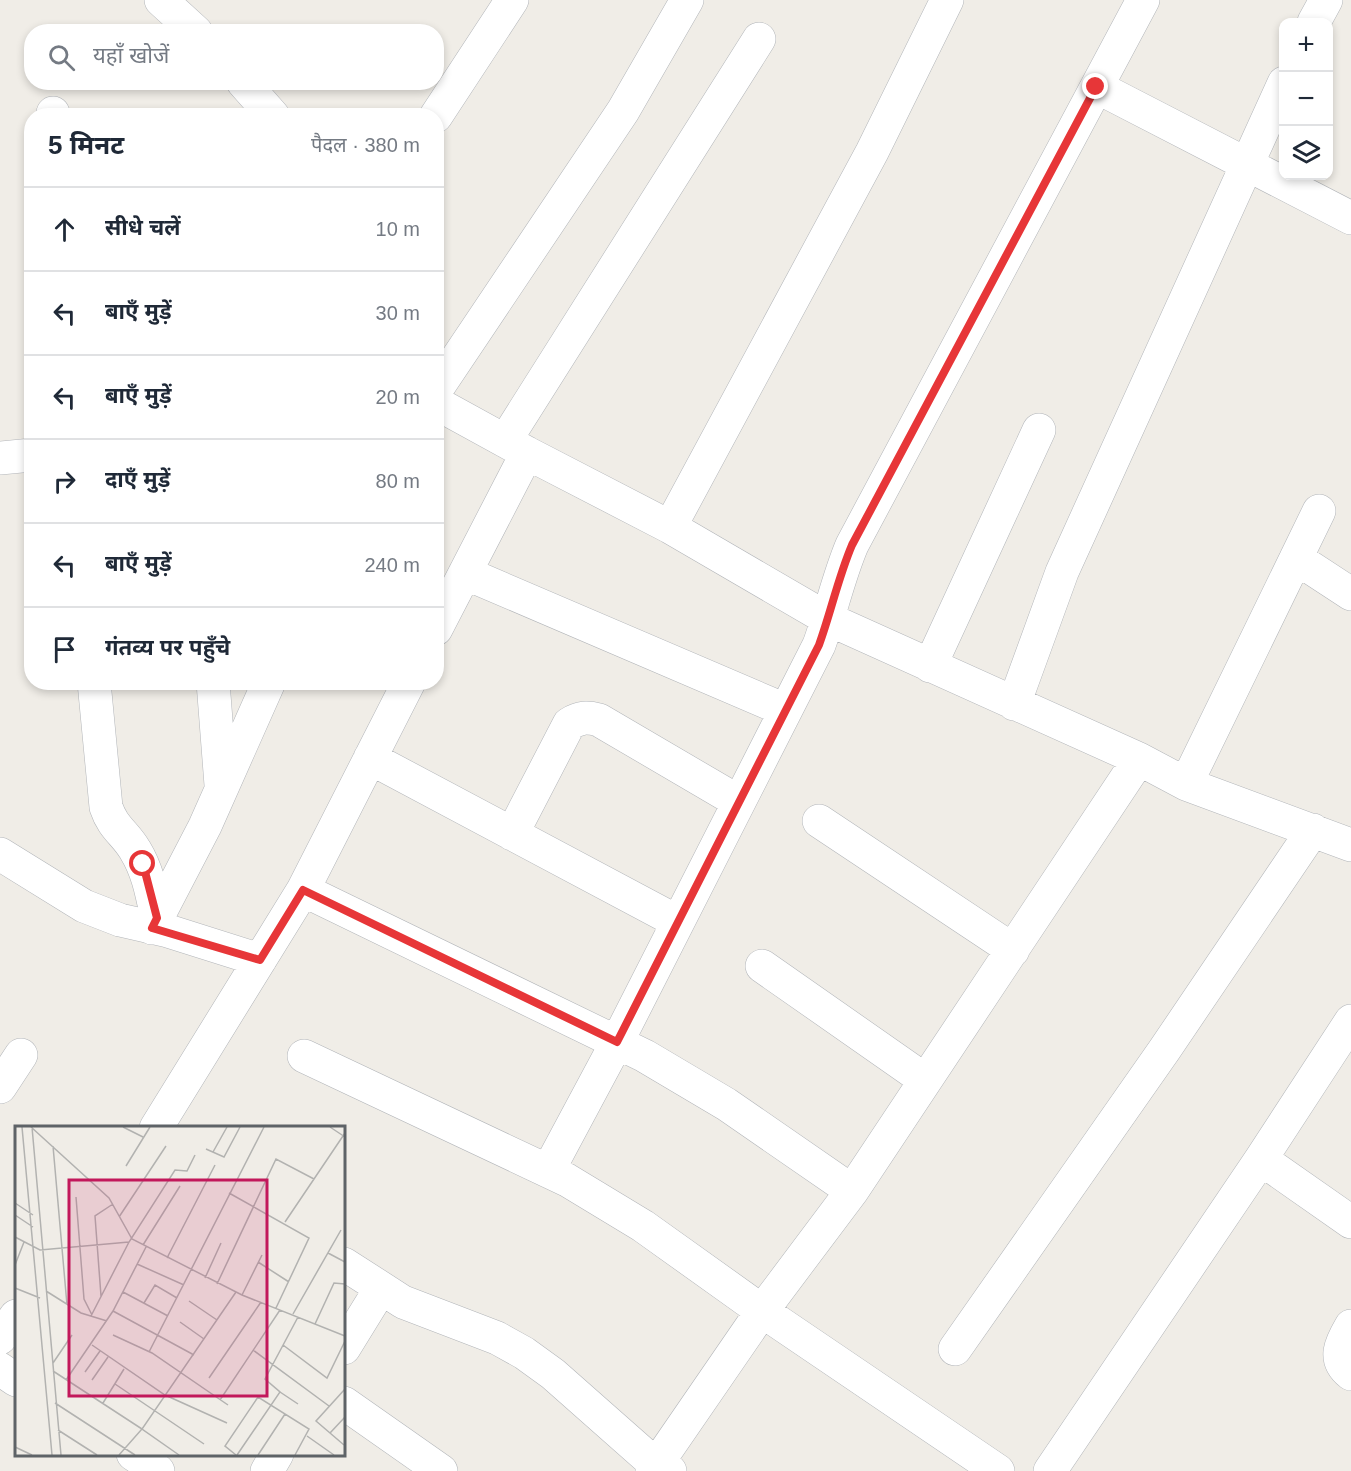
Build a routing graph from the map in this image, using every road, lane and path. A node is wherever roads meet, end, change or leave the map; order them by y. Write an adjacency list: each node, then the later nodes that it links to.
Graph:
1 (162, 0): 8 (street)
2 (512, 0): 14 (street)
3 (687, 0): 17 (street)
4 (947, 0): 24 (street)
5 (1143, 0): 10 (street)
6 (1326, 0): 7 (street)
7 (1316, 18)
8 (188, 24)
9 (759, 39): 20 (street)
10 (1096, 87): 15 (street); 29 (street)
11 (250, 90): 13 (street)
12 (1279, 93): 15 (street)
13 (266, 108)
14 (441, 108)
15 (1247, 164): 16 (street); 35 (street)
16 (1351, 218)
17 (444, 378)
18 (444, 407): 20 (street)
19 (1039, 429): 30 (street)
20 (516, 447): 24 (street); 26 (street)
21 (24, 456): 22 (street)
22 (0, 458)
23 (1318, 511): 25 (street)
24 (670, 527): 29 (street)
25 (1296, 558): 27 (street); 39 (street)
26 (465, 573): 28 (street); 36 (street)
27 (1351, 594)
28 (444, 614)
29 (828, 619): 30 (street); 36 (street)
30 (930, 666): 35 (street)
31 (95, 690): 49 (street)
32 (214, 690): 40 (street)
33 (265, 690): 40 (street)
34 (405, 690): 37 (street)
35 (1014, 704): 38 (street)
36 (785, 711): 41 (street)
37 (370, 758): 44 (street); 47 (street)
38 (1139, 759): 39 (street); 50 (street)
39 (1186, 784): 43 (street)
40 (221, 789): 49 (street)
41 (739, 802): 44 (street); 48 (street)
42 (819, 821): 50 (street)
43 (1313, 830): 45 (street); 71 (street)
44 (512, 834): 48 (street)
45 (1351, 845)
46 (0, 854): 49 (street)
47 (303, 890): 51 (street); 54 (street)
48 (678, 922): 54 (street)
49 (155, 923): 51 (street)
50 (1013, 950): 57 (street)
51 (260, 960): 59 (street)
52 (762, 966): 57 (street)
53 (1351, 1021): 60 (street)
54 (617, 1042): 61 (street); 62 (street)
55 (21, 1055): 58 (street)
56 (304, 1056): 61 (street)
57 (925, 1080): 62 (street)
58 (0, 1087)
59 (160, 1126)
60 (1261, 1159): 63 (street); 83 (street)
61 (548, 1171): 66 (street)
62 (852, 1191): 66 (street)
63 (1351, 1222)
64 (345, 1265): 65 (street)
65 (381, 1288): 70 (street); 78 (street)
66 (762, 1311): 78 (street); 82 (street)
67 (15, 1317): 69 (street)
68 (1351, 1326): 73 (street)
69 (0, 1338)
70 (345, 1346)
71 (955, 1349)
72 (0, 1369): 74 (street)
73 (1351, 1374)
74 (15, 1379)
75 (345, 1404): 81 (street)
76 (134, 1456): 79 (street)
77 (276, 1456): 80 (street)
78 (660, 1469)
79 (158, 1471)
80 (267, 1471)
81 (441, 1471)
82 (998, 1471)
83 (1050, 1471)

